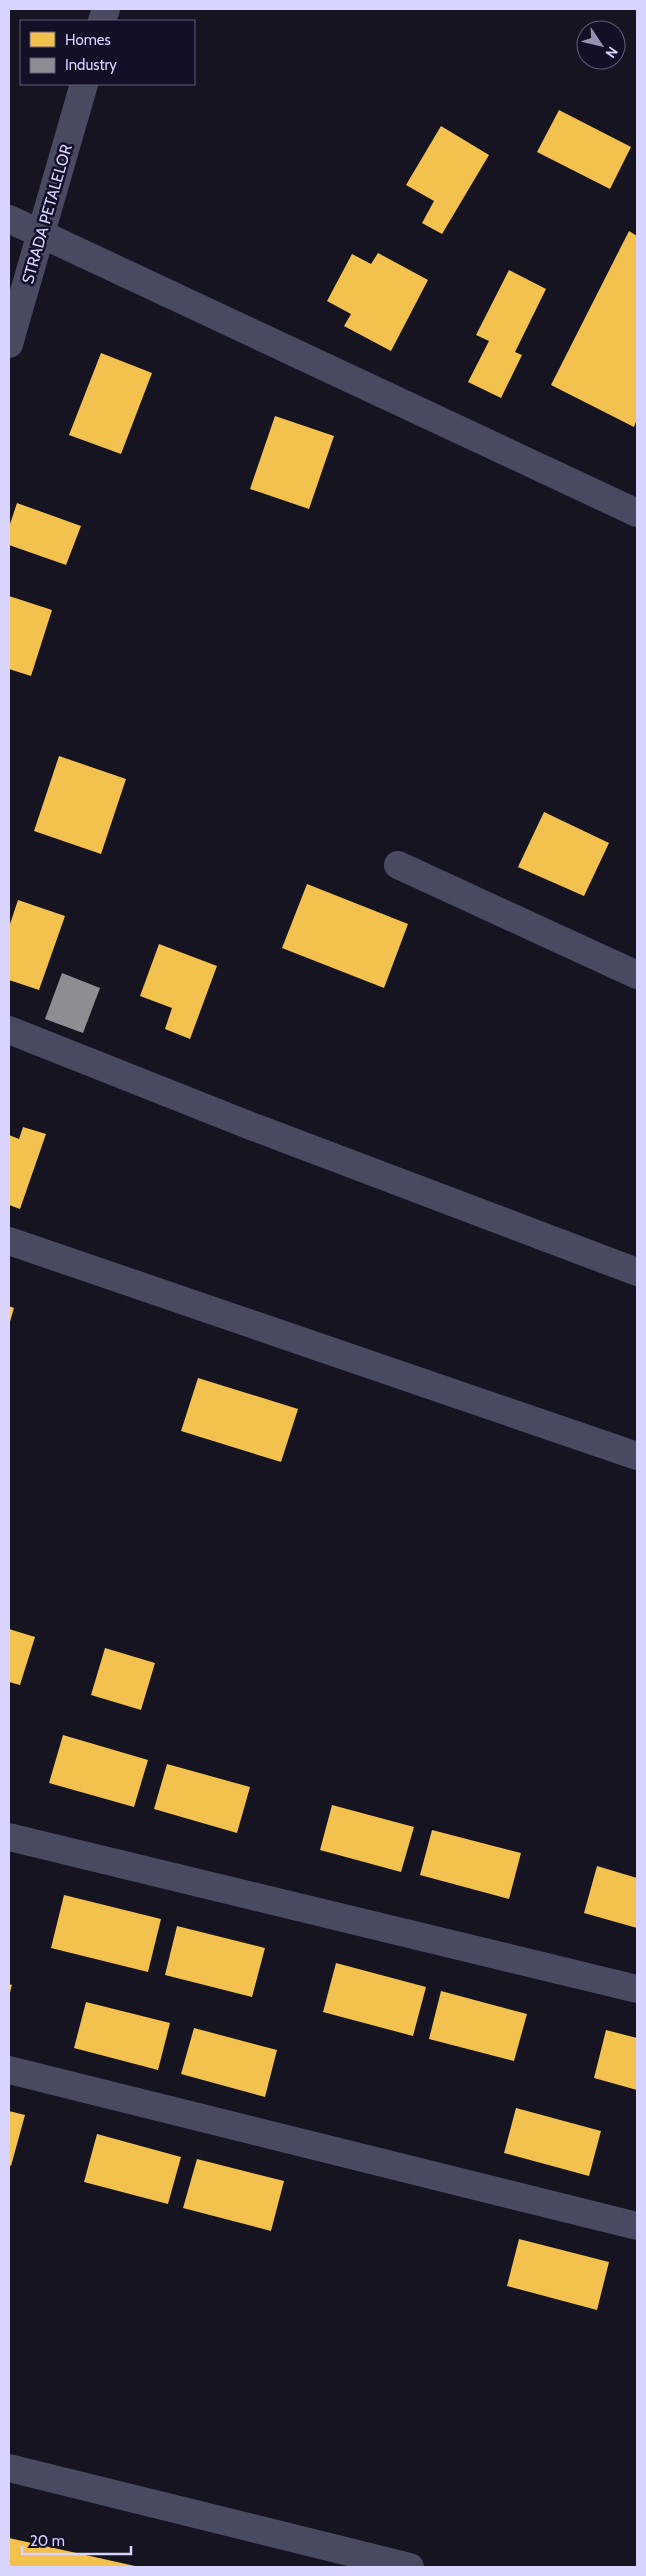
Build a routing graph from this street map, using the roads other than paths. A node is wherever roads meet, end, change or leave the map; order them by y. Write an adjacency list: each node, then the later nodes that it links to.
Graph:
1 (84, 85): 3 (street, STRADA PETALELOR)
2 (9, 219): 3 (street)
3 (41, 235): 4 (street, STRADA PETALELOR); 5 (street)
4 (9, 344)
5 (637, 514)
6 (398, 865): 7 (street)
7 (637, 976)
8 (9, 1030): 10 (street)
9 (9, 1241): 11 (street)
10 (637, 1272)
11 (637, 1456)
12 (9, 1837): 13 (street)
13 (637, 1989)
14 (9, 2070): 15 (street)
15 (637, 2226)
16 (9, 2468): 17 (street)
17 (410, 2567)

